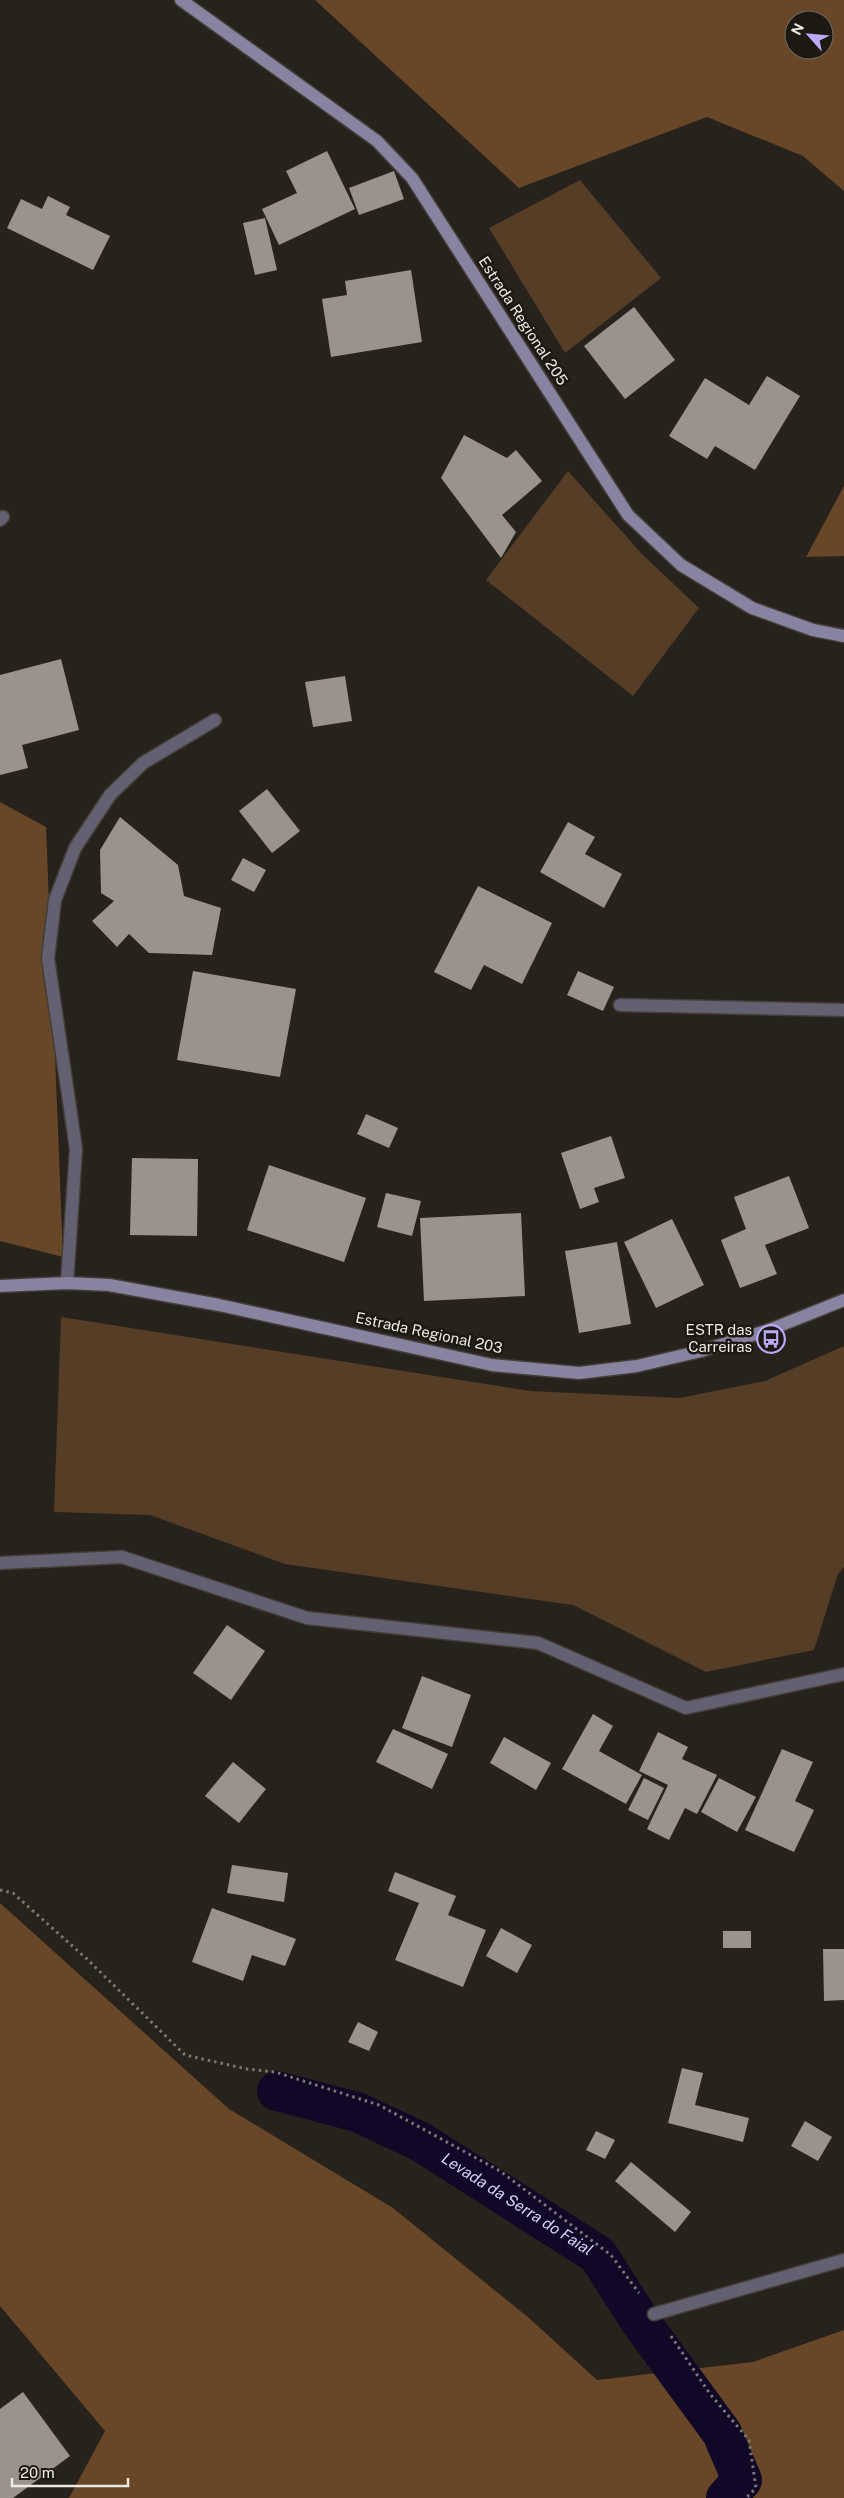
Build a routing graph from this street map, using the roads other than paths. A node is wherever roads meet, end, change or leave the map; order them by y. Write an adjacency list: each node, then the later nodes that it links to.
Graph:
1 (181, 0): 2 (main road, Estrada Regional 205)
2 (844, 636)
3 (215, 720): 6 (street)
4 (620, 1005): 5 (street)
5 (844, 1010)
6 (67, 1283): 7 (main road, Estrada Regional 203); 8 (main road, Estrada Regional 203)
7 (0, 1286)
8 (844, 1300)
9 (0, 1563): 10 (street)
10 (844, 1674)
11 (844, 2260): 12 (street)
12 (654, 2314)

